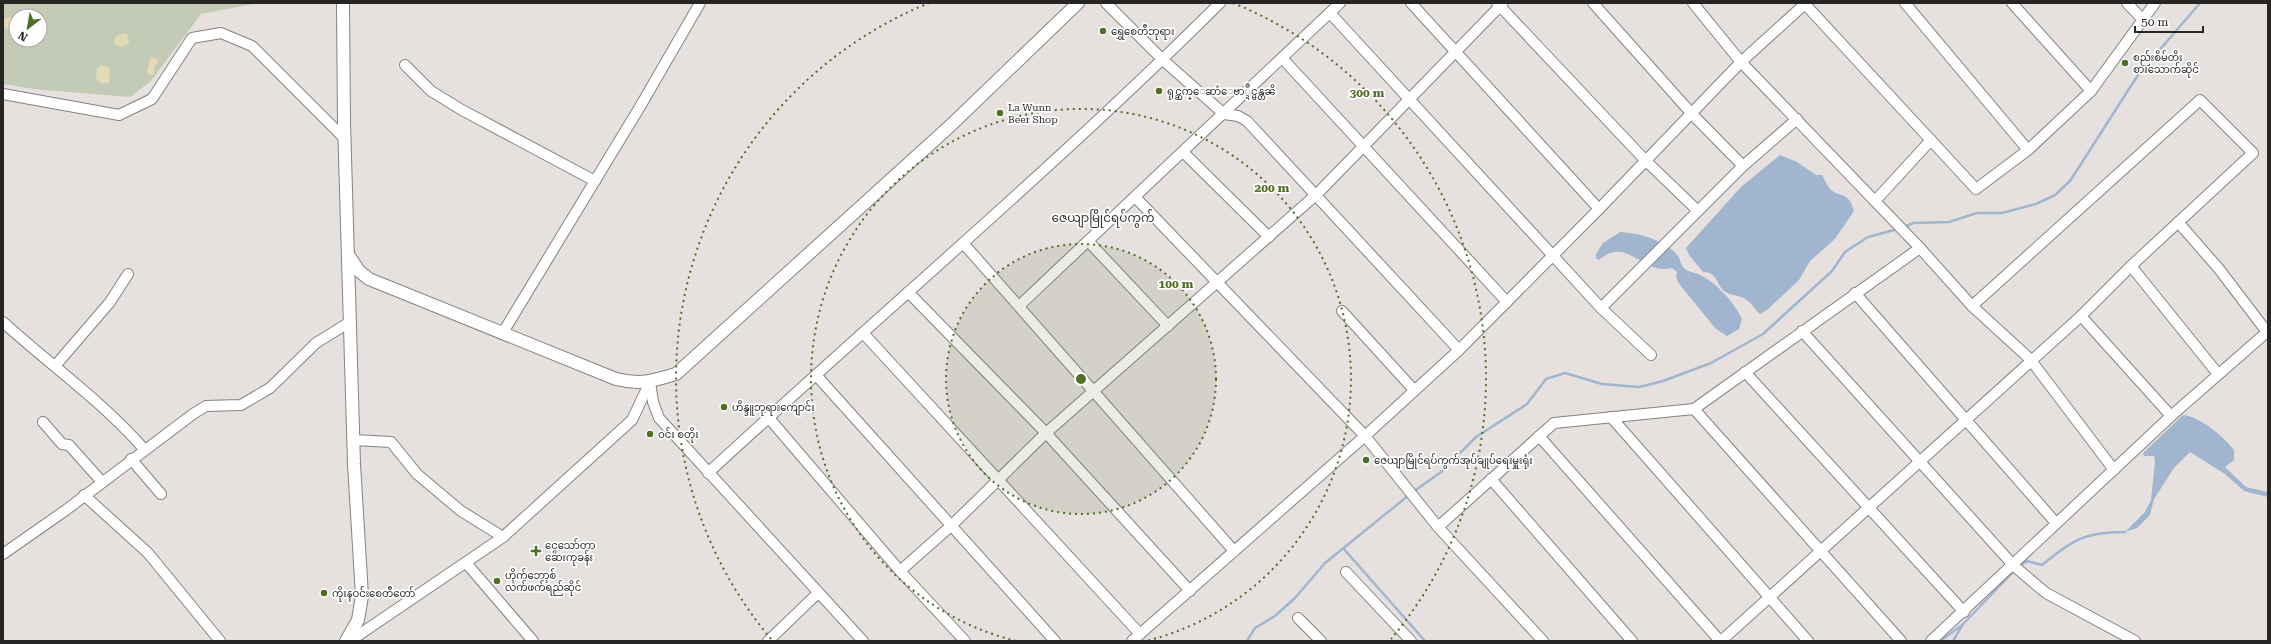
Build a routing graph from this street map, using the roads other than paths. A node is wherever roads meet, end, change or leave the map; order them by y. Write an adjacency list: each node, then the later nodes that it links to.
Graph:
1 (343, 3): 29 (main road)
2 (700, 3): 36 (street)
3 (1078, 3): 73 (main road)
4 (1106, 3): 20 (street)
5 (1220, 3): 20 (street)
6 (1340, 3): 16 (street)
7 (1411, 3): 18 (street)
8 (1593, 3): 27 (street)
9 (1693, 3): 21 (street)
10 (1805, 3): 21 (street); 30 (street)
11 (1905, 3): 32 (street)
12 (2012, 3): 23 (street)
13 (2127, 3): 17 (street)
14 (2155, 3): 17 (street)
15 (1500, 4): 18 (street); 34 (street)
16 (1330, 13): 19 (street); 25 (street)
17 (2143, 20): 23 (street)
18 (1456, 50): 25 (street); 40 (street)
19 (1283, 59): 26 (street); 31 (street)
20 (1163, 60): 26 (street); 45 (street)
21 (1741, 62): 27 (street); 28 (street)
22 (405, 66): 36 (street)
23 (2091, 91): 32 (street)
24 (3, 94): 29 (street)
25 (1410, 97): 31 (street); 48 (street)
26 (1224, 114): 33 (street); 37 (street)
27 (1692, 114): 34 (street); 35 (street)
28 (1797, 119): 35 (street); 39 (street)
29 (345, 139): 47 (main road)
30 (1931, 140): 32 (street); 39 (street)
31 (1364, 146): 37 (street); 54 (street)
32 (2028, 150)
33 (1183, 152): 38 (street); 43 (street)
34 (1645, 160): 40 (street); 41 (street)
35 (1743, 166): 41 (street)
36 (595, 181): 65 (street)
37 (1317, 194): 43 (street); 66 (street)
38 (1135, 197): 44 (street); 51 (street)
39 (1875, 201): 46 (street)
40 (1599, 210): 48 (street)
41 (1698, 211): 57 (street)
42 (2178, 222): 49 (street); 56 (street); 71 (street)
43 (1269, 237): 51 (street)
44 (1088, 241): 55 (street); 62 (street)
45 (963, 243): 52 (street); 55 (street)
46 (1920, 248): 53 (street); 56 (street)
47 (349, 256): 61 (main road); 65 (main road)
48 (1553, 256): 54 (street); 57 (street)
49 (2131, 266): 59 (street); 71 (street)
50 (128, 274): 69 (street)
51 (1218, 282): 62 (street); 83 (street)
52 (908, 292): 64 (street); 82 (street)
53 (1855, 293): 63 (street); 80 (street)
54 (1507, 302): 66 (street)
55 (1019, 306): 75 (street)
56 (1972, 306): 68 (street)
57 (1602, 308): 67 (street)
58 (1342, 311): 74 (street)
59 (2081, 316): 68 (street); 77 (street)
60 (3, 322): 69 (street)
61 (350, 322): 85 (main road); 86 (street)
62 (1168, 326): 75 (street)
63 (1802, 331): 70 (street); 88 (street)
64 (863, 333): 72 (street); 92 (street)
65 (502, 334): 73 (main road)
66 (1459, 350): 74 (street)
67 (1651, 355)
68 (2030, 359): 80 (street); 89 (street)
69 (55, 366): 86 (street)
70 (1745, 372): 76 (street); 96 (street)
71 (2218, 374): 77 (street)
72 (816, 375): 78 (street); 98 (street)
73 (650, 382): 90 (street); 100 (street)
74 (1414, 390): 83 (street)
75 (1094, 391): 82 (street); 101 (street)
76 (1694, 409): 79 (street); 102 (street)
77 (2171, 416): 89 (street)
78 (768, 417): 90 (street); 106 (street)
79 (1611, 417): 84 (street); 110 (street)
80 (1965, 421): 88 (street); 97 (street)
81 (43, 422): 93 (street)
82 (1046, 433): 92 (street); 108 (street)
83 (1365, 436): 99 (street); 101 (street)
84 (1539, 436): 91 (street); 126 (street)
85 (354, 440): 100 (street); 115 (main road)
86 (144, 450): 87 (street)
87 (131, 459): 93 (street); 94 (street)
88 (1920, 461): 96 (street); 105 (street)
89 (2114, 470): 97 (street)
90 (708, 473): 109 (street)
91 (1491, 479): 99 (street); 125 (street)
92 (997, 480): 98 (street); 113 (street)
93 (102, 482): 95 (street)
94 (161, 494)
95 (84, 495): 103 (street); 114 (street)
96 (1869, 507): 102 (street); 111 (street)
97 (2056, 523): 105 (street)
98 (952, 525): 106 (street); 121 (street)
99 (1438, 528): 124 (street)
100 (503, 537): 104 (street)
101 (1234, 551): 108 (street)
102 (1820, 551): 110 (street); 128 (street)
103 (3, 554)
104 (467, 564): 116 (street); 117 (street)
105 (2014, 566): 111 (street); 130 (street)
106 (900, 571): 120 (street)
107 (1346, 572): 123 (street)
108 (1190, 591): 113 (street)
109 (818, 593): 118 (street); 119 (street)
110 (1770, 597): 126 (street); 127 (street)
111 (1964, 612): 129 (street)
112 (1298, 618): 122 (street)
113 (1136, 637)
114 (220, 641)
115 (346, 641)
116 (350, 641)
117 (533, 641)
118 (768, 641)
119 (863, 641)
120 (965, 641)
121 (1055, 641)
122 (1321, 641)
123 (1411, 641)
124 (1543, 641)
125 (1632, 641)
126 (1720, 641)
127 (1808, 641)
128 (1901, 641)
129 (1931, 641)
130 (2135, 641)

